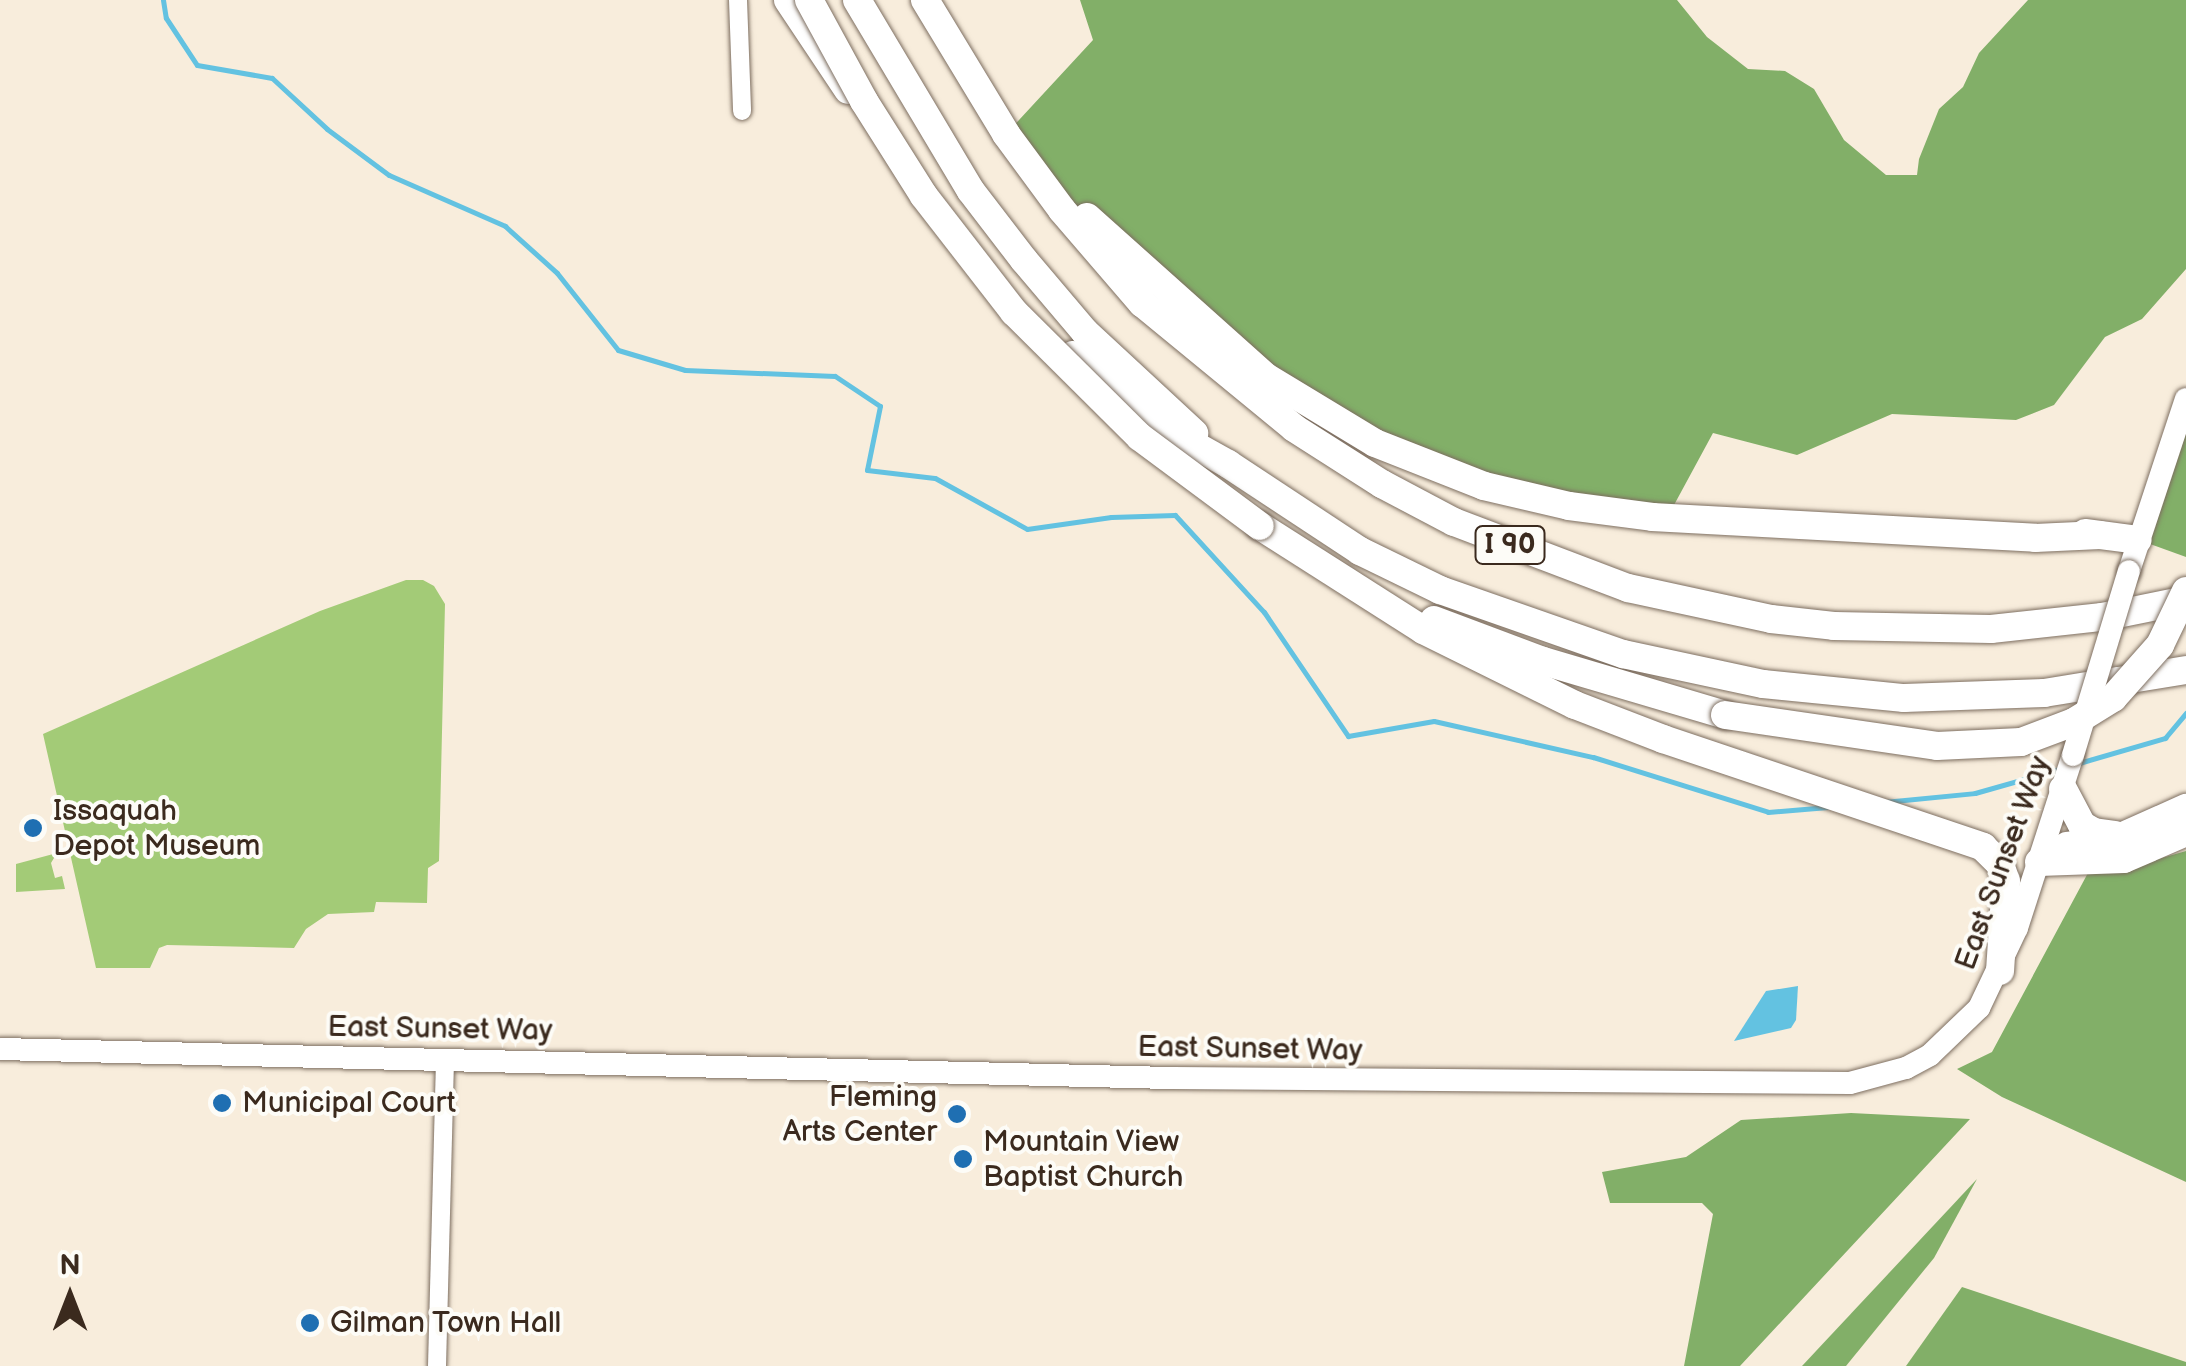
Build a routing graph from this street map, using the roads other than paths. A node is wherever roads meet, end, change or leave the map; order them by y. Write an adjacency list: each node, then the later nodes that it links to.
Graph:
1 (738, 0): 6 (street)
2 (788, 0): 9 (highway)
3 (809, 0): 11 (highway, bridge)
4 (856, 0): 9 (highway, I 90)
5 (925, 0): 7 (highway, I 90)
6 (742, 111)
7 (1006, 134): 10 (highway); 13 (highway, I 90)
8 (2186, 400): 10 (main road, East Sunset Way)
9 (1228, 464): 14 (highway, I 90)
10 (2138, 540): 15 (main road, East Sunset Way, bridge)
11 (1364, 590): 12 (highway, bridge); 20 (highway)
12 (2186, 591)
13 (2186, 600)
14 (2186, 670)
15 (2060, 798): 18 (highway); 19 (main road, East Sunset Way)
16 (2186, 808): 18 (highway)
17 (2186, 832): 19 (highway)
18 (2132, 834): 19 (highway)
19 (2042, 854): 20 (main road, East Sunset Way)
20 (2000, 971): 22 (main road, East Sunset Way)
21 (0, 1048): 22 (main road, East Sunset Way)
22 (445, 1060): 23 (street)
23 (437, 1366)

